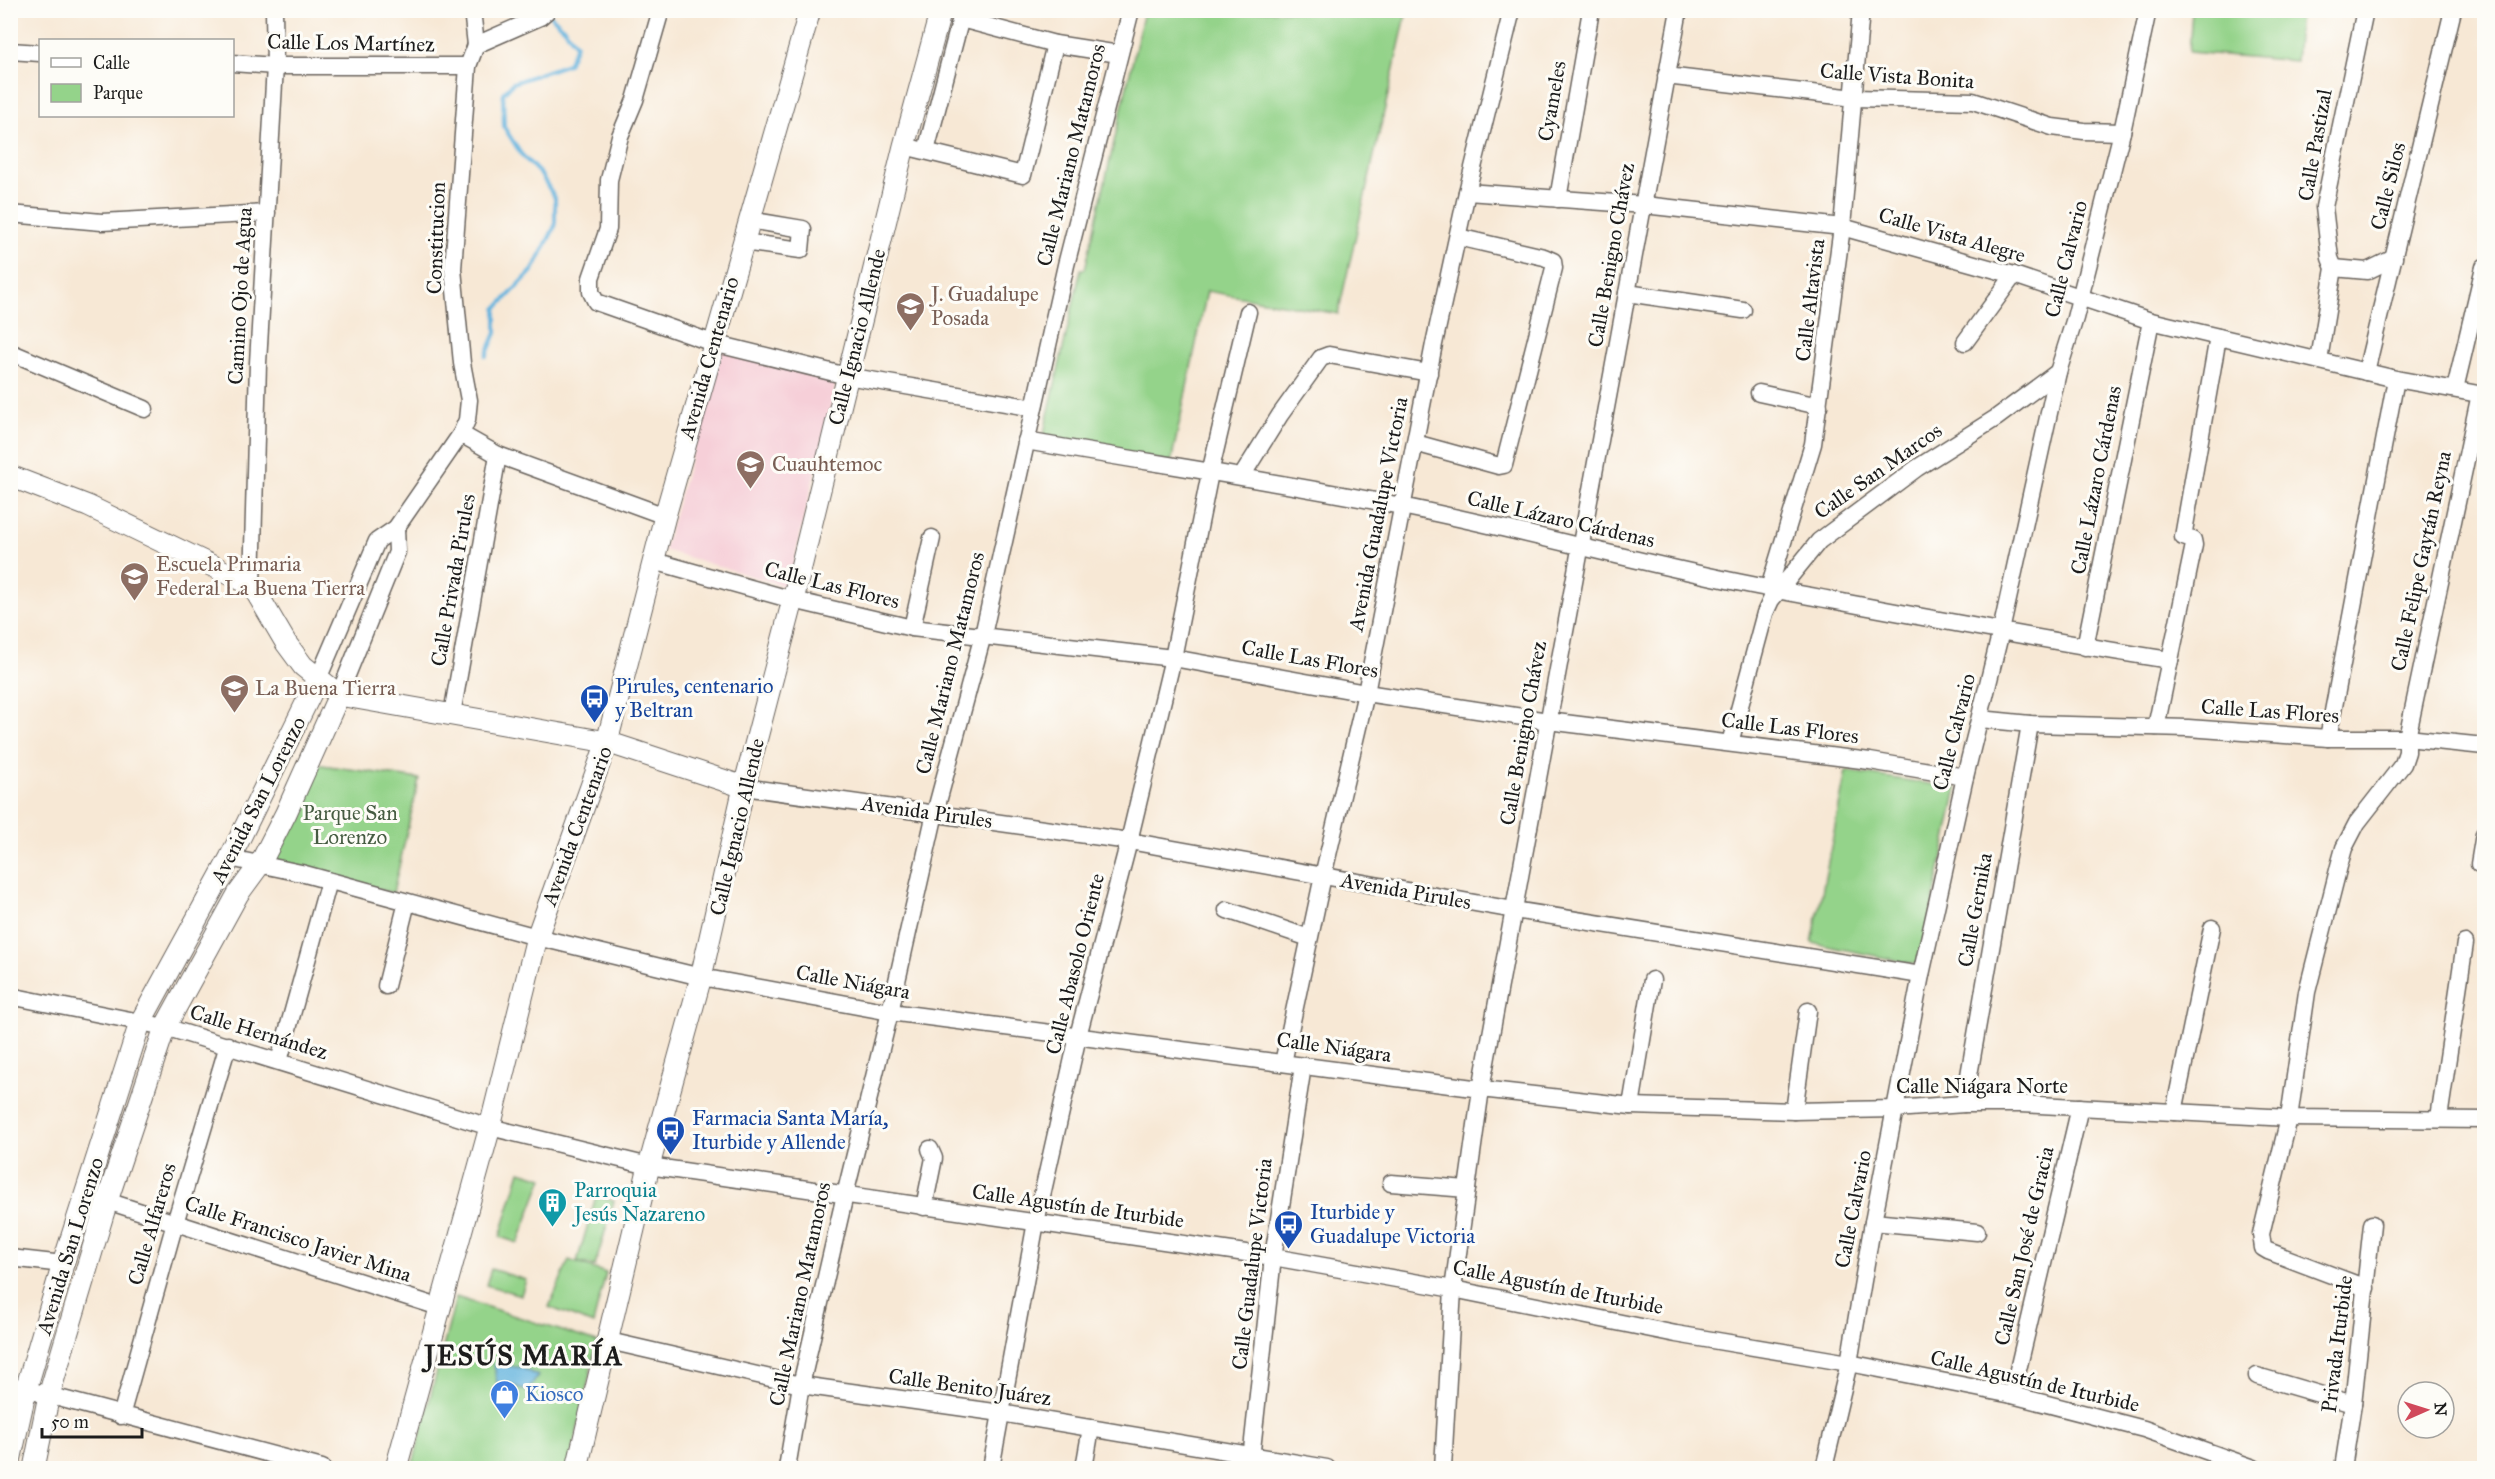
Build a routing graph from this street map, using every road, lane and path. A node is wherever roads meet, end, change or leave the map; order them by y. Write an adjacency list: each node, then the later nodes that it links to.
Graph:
1 (274, 10): 22 (street, Camino Ojo de Agua)
2 (471, 10): 17 (street)
3 (548, 10): 17 (street)
4 (661, 10): 49 (street)
5 (810, 10): 34 (street, Avenida Centenario)
6 (940, 10): 27 (street, Calle Ignacio Allende)
7 (1131, 10): 20 (street, Calle Mariano Matamoros)
8 (1512, 10): 29 (street, Avenida Guadalupe Victoria)
9 (1591, 10): 30 (street, Cyameles)
10 (1679, 10): 24 (street, Calle Benigno Chávez)
11 (1862, 10): 25 (street, Calle Altavista)
12 (2148, 10): 26 (street, Calle Calvario)
13 (2364, 10): 40 (street, Calle Pastizal)
14 (2453, 10): 38 (street, Calle Silos)
15 (962, 15): 16 (street); 28 (street)
16 (1055, 44): 20 (street); 28 (street)
17 (476, 45): 23 (street, Constitucion)
18 (10, 51): 19 (street)
19 (39, 53)
20 (1119, 54): 61 (street, Calle Mariano Matamoros)
21 (234, 63): 22 (street, Calle Los Martínez)
22 (275, 66): 23 (street, Calle Los Martínez); 32 (street, Camino Ojo de Agua)
23 (468, 66): 63 (street, Constitucion)
24 (1666, 76): 25 (street, Calle Vista Bonita); 31 (street, Calle Benigno Chávez)
25 (1855, 98): 26 (street, Calle Vista Bonita); 35 (street, Calle Altavista)
26 (2122, 132): 43 (street, Calle Calvario)
27 (904, 146): 28 (street); 55 (street, Calle Ignacio Allende)
28 (926, 151)
29 (1467, 192): 30 (street, Calle Vista Alegre); 36 (street, Avenida Guadalupe Victoria)
30 (1558, 199): 31 (street, Calle Vista Alegre)
31 (1644, 205): 35 (street, Calle Vista Alegre); 42 (street, Calle Benigno Chávez)
32 (267, 213): 33 (street); 76 (street, Camino Ojo de Agua)
33 (10, 214)
34 (749, 220): 37 (street, Avenida Centenario); 37 (street)
35 (1842, 227): 41 (street, Calle Vista Alegre); 60 (street, Calle Altavista)
36 (1458, 237): 54 (street, Avenida Guadalupe Victoria); 65 (street)
37 (743, 242): 49 (street, Avenida Centenario)
38 (2394, 258): 40 (street); 53 (street, Calle Silos)
39 (2484, 267): 57 (street)
40 (2334, 268): 51 (street, Calle Pastizal)
41 (2014, 275): 43 (street, Calle Vista Alegre); 48 (street)
42 (1627, 293): 44 (street); 74 (street, Calle Benigno Chávez)
43 (2080, 298): 46 (street, Calle Vista Alegre); 52 (street, Calle Calvario)
44 (1743, 310)
45 (1248, 312): 67 (street, Calle Abasolo Oriente)
46 (2151, 321): 47 (street, Calle Vista Alegre); 82 (street, Calle Lázaro Cárdenas)
47 (2218, 337): 51 (street, Calle Vista Alegre); 84 (street)
48 (1965, 342)
49 (713, 343): 55 (street); 71 (street, Avenida Centenario)
50 (10, 352): 62 (street)
51 (2319, 360): 53 (street, Calle Vista Alegre)
52 (2058, 372): 77 (street, Calle San Marcos); 80 (street, Calle Calvario)
53 (2366, 372): 56 (street, Calle Vista Alegre)
54 (1429, 373): 65 (street, Avenida Guadalupe Victoria); 69 (street)
55 (847, 376): 61 (street); 78 (street, Calle Ignacio Allende)
56 (2396, 379): 57 (street, Calle Vista Alegre); 93 (street)
57 (2455, 390): 59 (street, Calle Vista Alegre)
58 (1758, 393): 60 (street)
59 (2482, 394): 94 (street, Calle Felipe Gaytán Reyna)
60 (1819, 406): 77 (street, Calle Altavista)
61 (1034, 408): 64 (street, Calle Mariano Matamoros)
62 (146, 410)
63 (461, 434): 66 (street); 72 (street, Constitucion)
64 (1026, 441): 67 (street, Calle Lázaro Cárdenas); 81 (street, Calle Mariano Matamoros)
65 (1415, 442): 70 (street, Avenida Guadalupe Victoria)
66 (498, 454): 71 (street); 88 (street, Calle Privada Pirules)
67 (1210, 473): 69 (street, Calle Lázaro Cárdenas); 83 (street, Calle Abasolo Oriente)
68 (10, 476): 76 (street)
69 (1242, 476): 70 (street, Calle Lázaro Cárdenas)
70 (1403, 506): 74 (street, Calle Lázaro Cárdenas); 86 (street, Avenida Guadalupe Victoria)
71 (665, 516): 75 (street, Avenida Centenario)
72 (396, 528): 85 (street, Avenida San Lorenzo); 87 (street, Avenida San Lorenzo)
73 (932, 538): 79 (street)
74 (1581, 546): 77 (street, Calle Lázaro Cárdenas); 90 (street, Calle Benigno Chávez)
75 (654, 561): 78 (street, Calle Las Flores); 95 (street, Avenida Centenario)
76 (252, 585): 85 (street, Avenida Pirules)
77 (1775, 589): 80 (street, Calle Lázaro Cárdenas); 96 (street, Calle San Marcos)
78 (793, 600): 79 (street, Calle Las Flores); 99 (street, Calle Ignacio Allende)
79 (912, 628): 81 (street, Calle Las Flores)
80 (2001, 630): 82 (street, Calle Lázaro Cárdenas); 89 (street, Calle Calvario)
81 (983, 635): 83 (street, Calle Las Flores); 100 (street, Calle Mariano Matamoros)
82 (2085, 647): 84 (street, Calle Lázaro Cárdenas)
83 (1173, 658): 86 (street, Calle Las Flores); 102 (street, Calle Abasolo Oriente)
84 (2170, 660): 92 (street)
85 (318, 679): 87 (street, Avenida Pirules); 103 (street, Avenida San Lorenzo)
86 (1366, 693): 90 (street, Calle Las Flores); 106 (street, Avenida Guadalupe Victoria)
87 (339, 695): 88 (street, Avenida Pirules); 104 (street, Avenida San Lorenzo)
88 (452, 714): 95 (street, Avenida Pirules)
89 (1980, 719): 91 (street, Calle Las Flores); 98 (street, Calle Calvario)
90 (1548, 722): 96 (street, Calle Las Flores); 110 (street, Calle Benigno Chávez)
91 (2030, 724): 92 (street, Calle Las Flores); 130 (street, Calle Gernika)
92 (2156, 727): 93 (street, Calle Las Flores)
93 (2328, 738): 94 (street, Calle Las Flores)
94 (2407, 738): 97 (street, Calle Las Flores); 136 (street, Calle Felipe Gaytán Reyna)
95 (607, 742): 99 (street, Avenida Pirules); 112 (street, Avenida Centenario)
96 (1730, 743): 98 (street, Calle Las Flores)
97 (2484, 746)
98 (1965, 777): 115 (street, Calle Calvario)
99 (744, 788): 100 (street, Avenida Pirules); 116 (street, Calle Ignacio Allende)
100 (935, 813): 102 (street, Avenida Pirules); 121 (street, Calle Mariano Matamoros)
101 (2484, 834): 105 (street)
102 (1129, 841): 106 (street, Avenida Pirules); 124 (street, Calle Abasolo Oriente)
103 (230, 858): 104 (street, Calle Niágara); 122 (street, Avenida San Lorenzo)
104 (260, 864): 107 (street, Calle Niágara); 123 (street, Avenida San Lorenzo)
105 (2479, 864)
106 (1323, 876): 110 (street, Avenida Pirules); 113 (street, Avenida Guadalupe Victoria)
107 (329, 881): 108 (street, Calle Niágara); 126 (street)
108 (407, 902): 112 (street, Calle Niágara); 118 (street)
109 (1227, 910): 113 (street)
110 (1514, 910): 115 (street, Avenida Pirules); 129 (street, Calle Benigno Chávez)
111 (2212, 928): 135 (street)
112 (537, 936): 116 (street, Calle Niágara); 139 (street, Avenida Centenario)
113 (1309, 938): 127 (street, Avenida Guadalupe Victoria)
114 (2465, 943): 137 (street)
115 (1921, 975): 133 (street, Calle Calvario)
116 (701, 977): 121 (street, Calle Niágara); 141 (street, Calle Ignacio Allende)
117 (1652, 980): 131 (street)
118 (386, 986)
119 (10, 996): 122 (street, Calle Hernández)
120 (1808, 1011): 134 (street)
121 (890, 1012): 124 (street, Calle Niágara); 144 (street, Calle Mariano Matamoros)
122 (140, 1023): 123 (street, Calle Hernández); 154 (street, Avenida San Lorenzo)
123 (165, 1027): 125 (street, Calle Hernández); 145 (street, Avenida San Lorenzo)
124 (1078, 1036): 127 (street, Calle Niágara); 147 (street, Calle Abasolo Oriente)
125 (228, 1045): 126 (street, Calle Hernández); 149 (street, Calle Alfareros)
126 (279, 1061): 139 (street, Calle Hernández)
127 (1283, 1063): 128 (street, Calle Niágara)
128 (1303, 1066): 129 (street, Calle Niágara); 152 (street, Calle Guadalupe Victoria)
129 (1481, 1089): 131 (street, Calle Niágara Norte); 143 (street, Calle Benigno Chávez)
130 (1964, 1104): 132 (street, Calle Niágara Norte); 133 (street, Calle Niágara Norte)
131 (1631, 1106): 134 (street, Calle Niágara Norte)
132 (2080, 1107): 135 (street, Calle Niágara Norte); 164 (street, Calle San José de Gracia)
133 (1895, 1109): 134 (street, Calle Niágara Norte); 148 (street, Calle Calvario)
134 (1794, 1111)
135 (2174, 1112): 136 (street, Calle Niágara Norte)
136 (2289, 1118): 137 (street, Calle Niágara Norte); 155 (street, Calle Felipe Gaytán Reyna)
137 (2439, 1118): 138 (street, Calle Niágara Norte)
138 (2484, 1120)
139 (490, 1127): 141 (street, Calle Agustín de Iturbide); 157 (street, Avenida Centenario)
140 (930, 1149): 146 (street)
141 (649, 1166): 144 (street, Calle Agustín de Iturbide); 158 (street, Calle Ignacio Allende)
142 (1391, 1184): 143 (street)
143 (1467, 1189): 156 (street, Calle Benigno Chávez)
144 (844, 1195): 146 (street, Calle Agustín de Iturbide); 161 (street, Calle Mariano Matamoros)
145 (107, 1201): 149 (street, Calle Francisco Javier Mina); 163 (street, Avenida San Lorenzo)
146 (924, 1207): 147 (street, Calle Agustín de Iturbide)
147 (1036, 1222): 152 (street, Calle Agustín de Iturbide); 166 (street, Calle Abasolo Oriente)
148 (1873, 1222): 151 (street); 159 (street, Calle Calvario)
149 (175, 1223): 157 (street, Calle Francisco Javier Mina); 167 (street, Calle Alfareros)
150 (2372, 1224): 155 (street, Privada Iturbide)
151 (1977, 1232)
152 (1273, 1257): 156 (street, Calle Agustín de Iturbide); 170 (street, Calle Guadalupe Victoria)
153 (10, 1258): 154 (street)
154 (63, 1264): 162 (street, Avenida San Lorenzo)
155 (2366, 1288): 165 (street, Privada Iturbide)
156 (1453, 1289): 159 (street, Calle Agustín de Iturbide); 179 (street, Calle Benigno Chávez)
157 (442, 1308): 173 (street, Avenida Centenario)
158 (609, 1341): 161 (street, Calle Benito Juárez); 174 (street, Calle Ignacio Allende)
159 (1849, 1363): 164 (street, Calle Agustín de Iturbide); 180 (street, Calle Calvario)
160 (2257, 1376): 165 (street)
161 (801, 1385): 166 (street, Calle Benito Juárez); 175 (street, Calle Mariano Matamoros)
162 (18, 1387): 163 (street); 169 (street, Avenida San Lorenzo)
163 (49, 1395): 167 (street); 171 (street, Avenida San Lorenzo)
164 (2012, 1395): 181 (street, Calle Agustín de Iturbide)
165 (2353, 1404): 182 (street, Privada Iturbide)
166 (1001, 1413): 168 (street, Calle Benito Juárez); 176 (street, Calle Abasolo Oriente)
167 (121, 1416): 172 (street)
168 (1090, 1428): 170 (street, Calle Benito Juárez); 177 (street)
169 (10, 1461)
170 (1251, 1461): 178 (street, Calle Benito Juárez)
171 (34, 1468)
172 (322, 1468)
173 (396, 1468)
174 (578, 1468)
175 (787, 1468)
176 (992, 1468)
177 (1084, 1468)
178 (1327, 1468)
179 (1443, 1468)
180 (1824, 1468)
181 (2254, 1468)
182 (2343, 1468)

